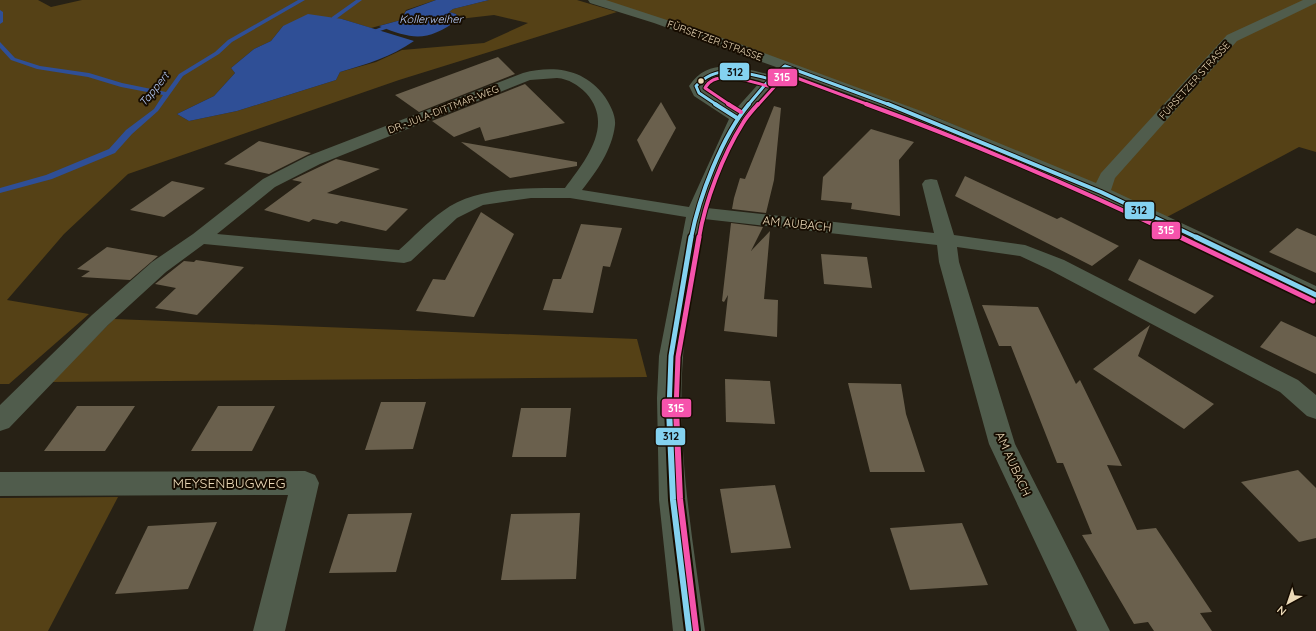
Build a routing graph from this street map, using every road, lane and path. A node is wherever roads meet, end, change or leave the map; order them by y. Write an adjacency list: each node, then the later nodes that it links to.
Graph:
1 (594, 0): 3 (street, FÜRSETZER STRASSE)
2 (1313, 0): 7 (street, FÜRSETZER STRASSE)
3 (785, 66): 4 (street); 7 (street, FÜRSETZER STRASSE)
4 (770, 79): 5 (street); 5 (street)
5 (737, 118): 9 (street)
6 (931, 184): 11 (street, AM AUBACH)
7 (1101, 192): 12 (street, FÜRSETZER STRASSE)
8 (570, 193): 9 (street); 10 (street); 10 (street, DR.-JULA-DITTMAR-WEG)
9 (696, 213): 11 (street, AM AUBACH); 17 (street)
10 (200, 238): 14 (street, DR.-JULA-DITTMAR-WEG)
11 (946, 241): 13 (street, AM AUBACH); 18 (street, AM AUBACH)
12 (1316, 295)
13 (1316, 409)
14 (0, 421)
15 (0, 484): 16 (street, MEYSENBUGWEG)
16 (269, 631)
17 (689, 631)
18 (1094, 631)

